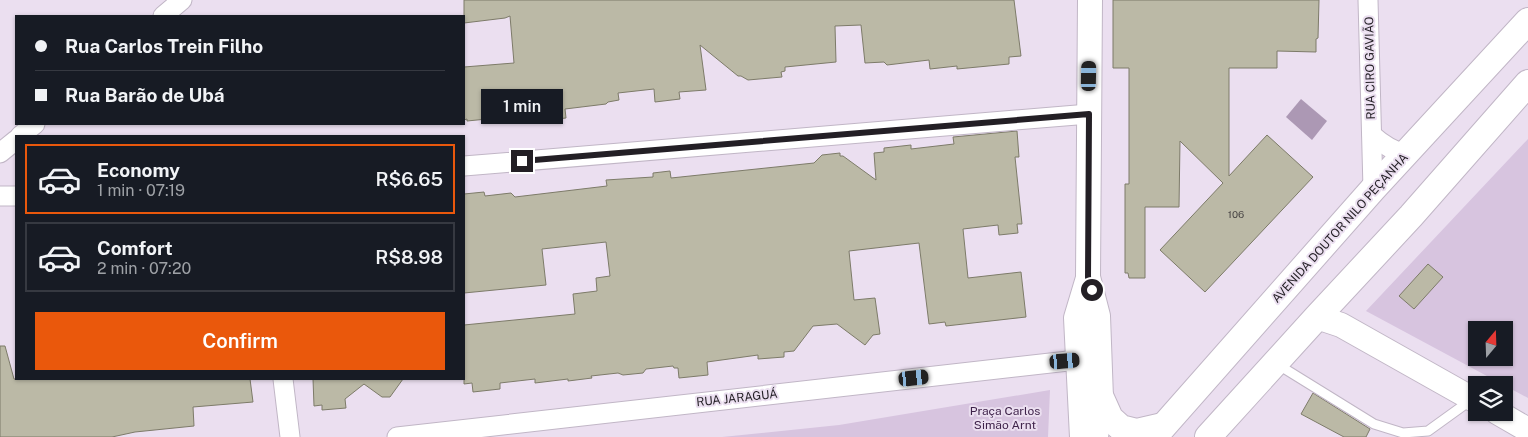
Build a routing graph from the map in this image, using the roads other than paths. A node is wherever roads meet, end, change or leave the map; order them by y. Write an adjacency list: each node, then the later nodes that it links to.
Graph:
1 (182, 0): 4 (street)
2 (1090, 0): 7 (street)
3 (1368, 0): 10 (street, RUA CIRO GAVIÃO)
4 (164, 15)
5 (1528, 21): 13 (main road, AVENIDA DOUTOR NILO PEÇANHA)
6 (1528, 83): 19 (main road)
7 (1089, 114): 14 (street); 18 (street)
8 (34, 125): 9 (street)
9 (21, 135)
10 (1372, 135): 13 (street, RUA CIRO GAVIÃO); 15 (street, RUA CIRO GAVIÃO)
11 (15, 141): 12 (street)
12 (0, 153)
13 (1406, 154): 15 (main road, AVENIDA DOUTOR NILO PEÇANHA)
14 (465, 166)
15 (1373, 189): 28 (main road, AVENIDA DOUTOR NILO PEÇANHA)
16 (0, 196): 17 (street)
17 (15, 196)
18 (1088, 277): 20 (street); 24 (street)
19 (1329, 316): 21 (main road); 23 (street)
20 (1077, 360): 30 (street, RUA JARAGUÁ); 31 (street)
21 (1274, 363): 25 (lane); 33 (main road)
22 (283, 380): 29 (street)
23 (1468, 397)
24 (1101, 398): 28 (main road); 32 (street)
25 (1468, 404)
26 (1512, 421): 27 (street)
27 (1528, 430)
28 (1158, 431)
29 (290, 437)
30 (397, 437)
31 (1082, 437)
32 (1096, 437)
33 (1208, 437)

